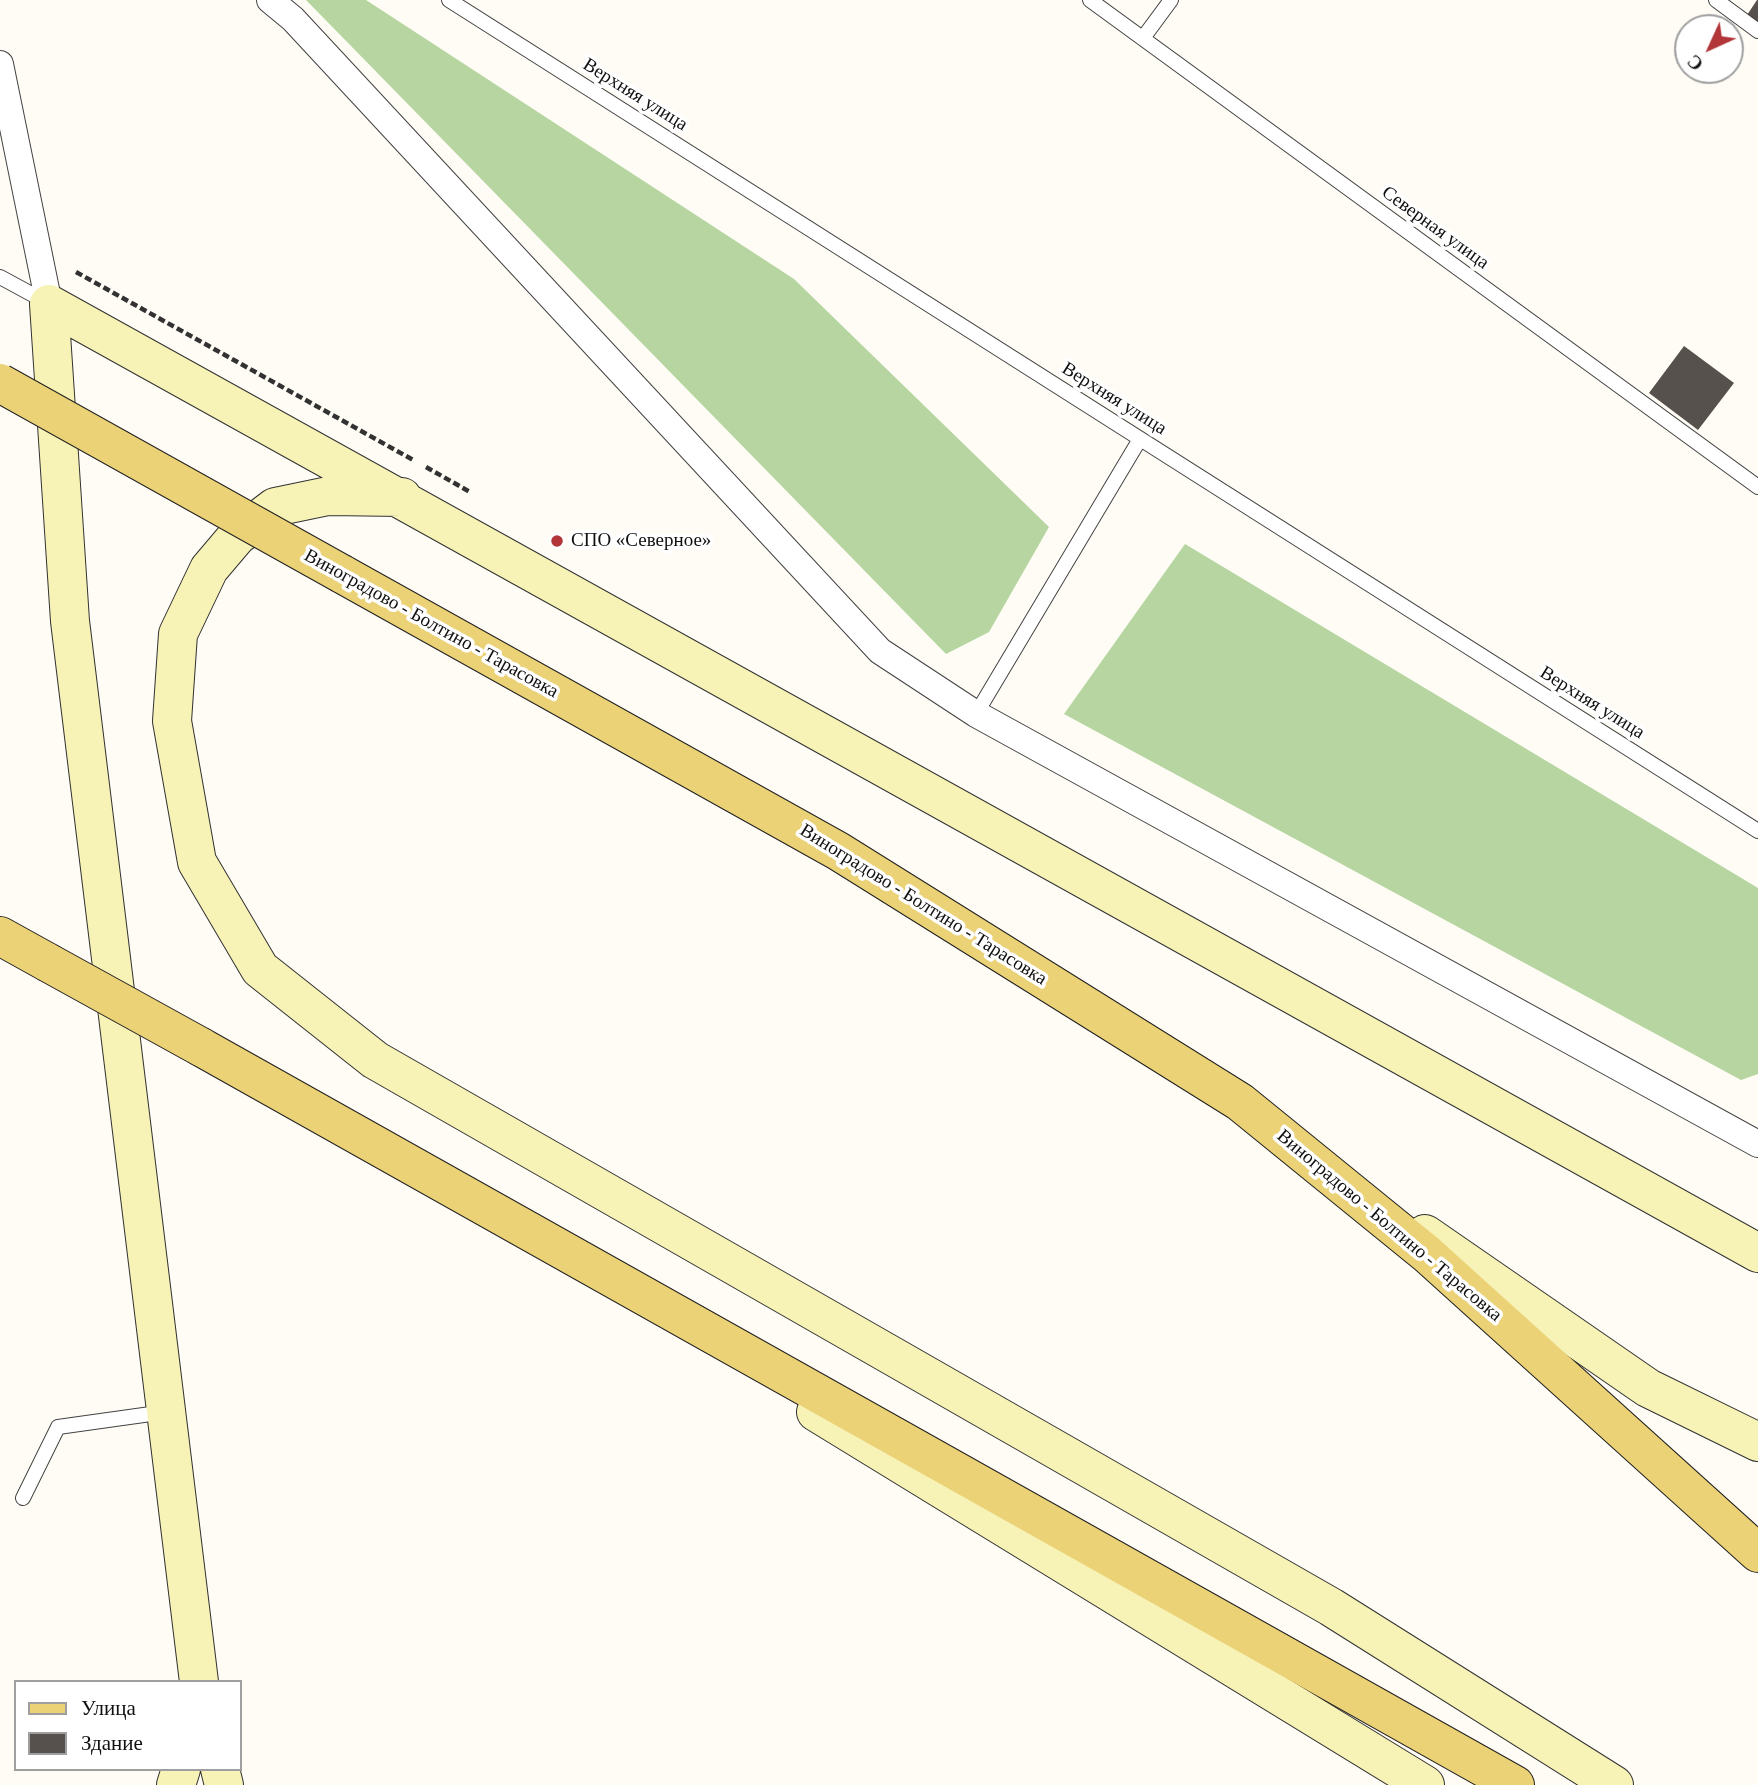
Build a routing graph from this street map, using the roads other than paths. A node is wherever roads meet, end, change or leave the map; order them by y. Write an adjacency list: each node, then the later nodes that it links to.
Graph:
1 (270, 0): 15 (street)
2 (449, 0): 12 (lane, Верхняя улица)
3 (1090, 0): 7 (lane, Северная улица)
4 (1171, 0): 7 (lane)
5 (1716, 0): 6 (lane)
6 (1758, 31)
7 (1143, 38): 13 (lane, Северная улица)
8 (0, 64): 10 (street)
9 (0, 277): 10 (lane)
10 (49, 304): 14 (main road); 22 (main road)
11 (0, 383): 18 (main road, Виноградово - Болтино - Тарасовка, bridge)
12 (1140, 439): 15 (lane); 16 (lane, Верхняя улица)
13 (1758, 487)
14 (402, 498): 21 (main road); 29 (main road)
15 (976, 714): 19 (street)
16 (1758, 831)
17 (0, 936): 20 (main road, bridge)
18 (1240, 1102): 23 (main road); 25 (main road, Виноградово - Болтино - Тарасовка)
19 (1758, 1144)
20 (386, 1151): 27 (main road); 28 (main road)
21 (1758, 1253)
22 (164, 1412): 24 (lane); 26 (main road)
23 (1758, 1442)
24 (23, 1498)
25 (1758, 1553)
26 (196, 1677)
27 (1425, 1785)
28 (1515, 1785)
29 (1614, 1785)

